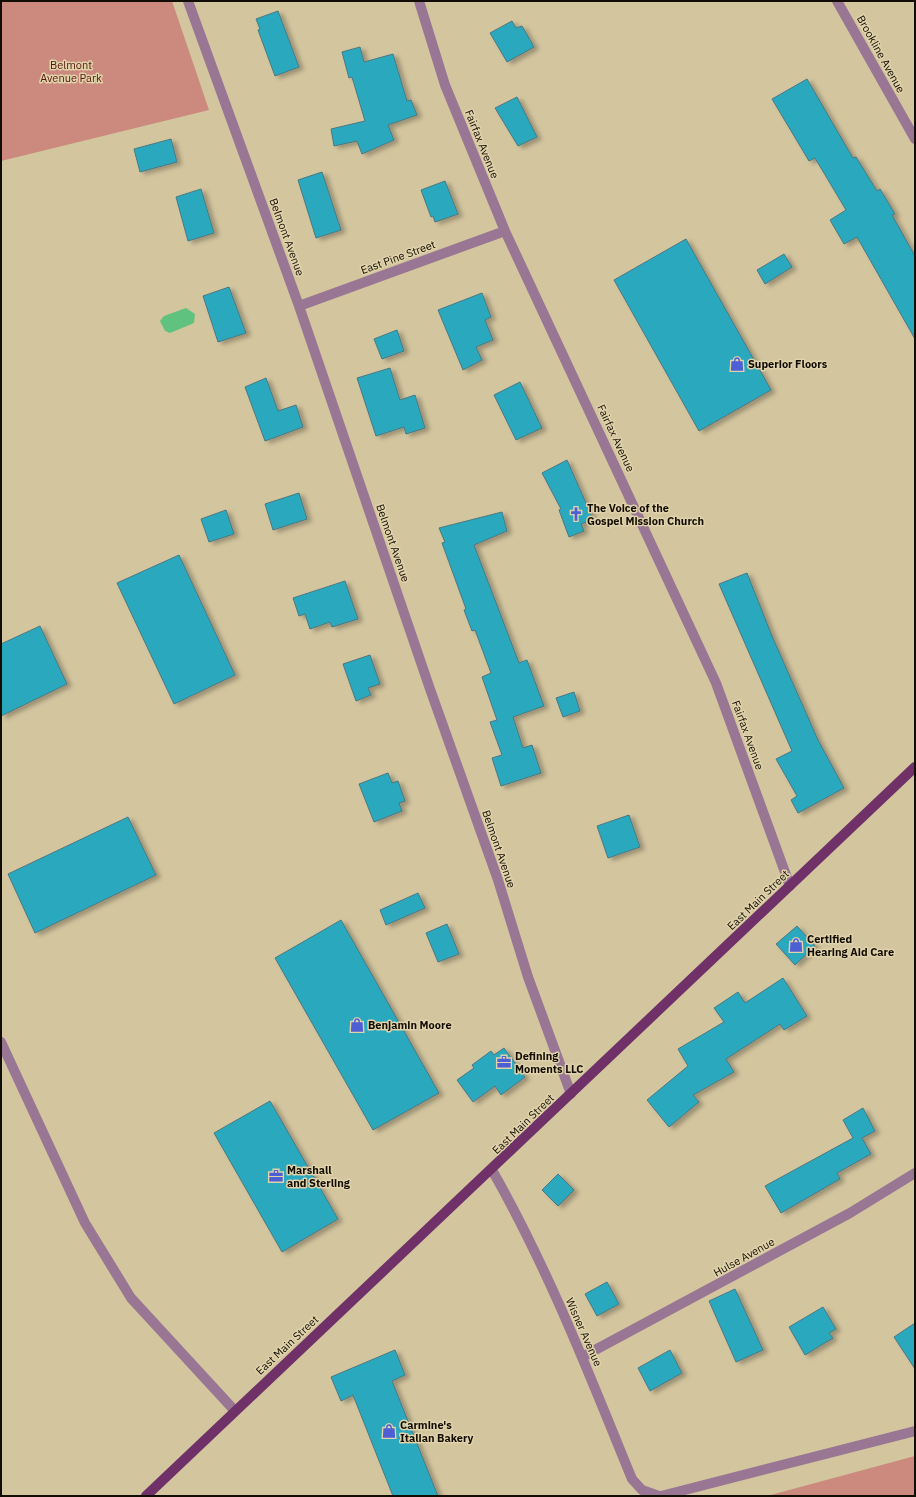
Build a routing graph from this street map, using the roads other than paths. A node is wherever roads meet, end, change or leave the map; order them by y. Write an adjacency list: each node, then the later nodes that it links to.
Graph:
1 (188, 1): 6 (street, Belmont Avenue)
2 (419, 1): 5 (street, Fairfax Avenue)
3 (837, 1): 4 (street, Brookline Avenue)
4 (915, 139)
5 (505, 231): 6 (street, East Pine Street); 8 (street, Fairfax Avenue)
6 (299, 306): 10 (street, Belmont Avenue)
7 (915, 767): 8 (main road, East Main Street)
8 (790, 886): 10 (main road, East Main Street)
9 (1, 1042): 14 (street)
10 (571, 1094): 11 (main road, East Main Street)
11 (492, 1170): 13 (street, Wisner Avenue); 14 (main road, East Main Street)
12 (915, 1173): 13 (street, Hulse Avenue)
13 (582, 1358): 17 (street, Wisner Avenue)
14 (235, 1411): 16 (main road, East Main Street)
15 (915, 1432): 17 (street, Wisner Avenue)
16 (146, 1496)
17 (660, 1496)

